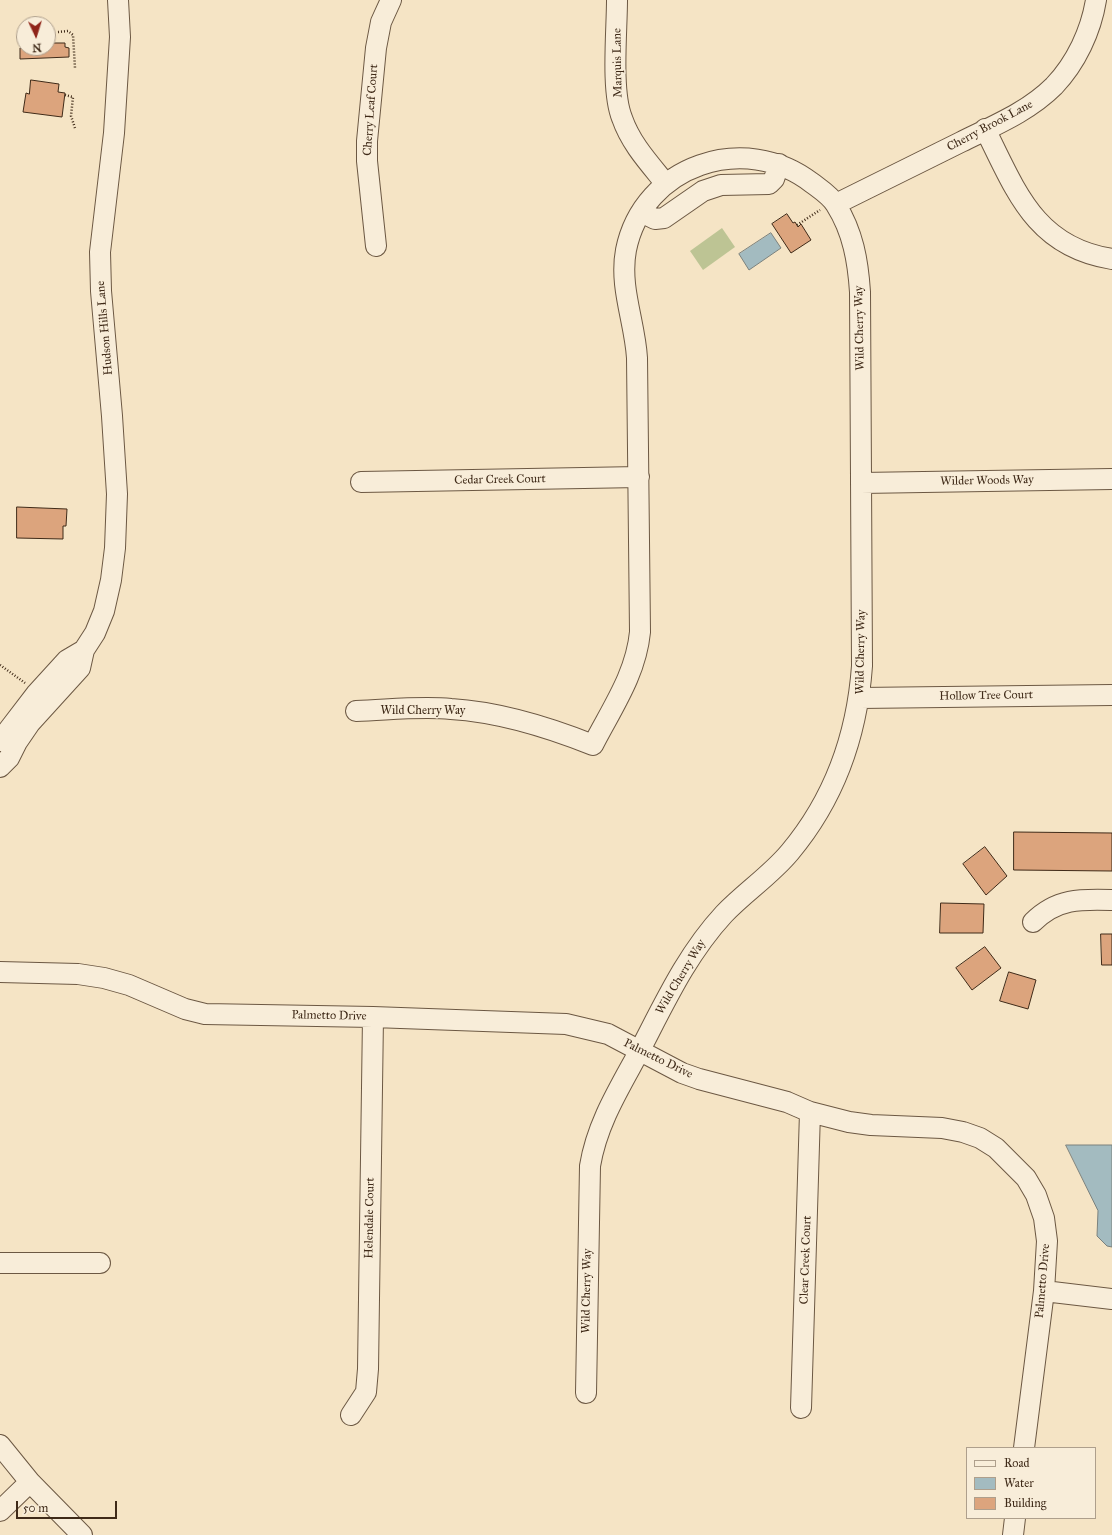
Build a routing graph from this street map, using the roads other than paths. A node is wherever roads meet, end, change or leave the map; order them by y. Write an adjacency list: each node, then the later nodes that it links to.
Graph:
1 (118, 0): 16 (street, Hudson Hills Lane)
2 (391, 0): 10 (street, Cherry Leaf Court)
3 (617, 0): 7 (street, Marquis Lane)
4 (1096, 0): 5 (street, Cherry Brook Lane)
5 (985, 129): 8 (street, Cherry Brook Lane); 11 (street)
6 (779, 164): 7 (street, Wild Cherry Way); 8 (street, Wild Cherry Way); 9 (street)
7 (666, 184): 9 (street, Wild Cherry Way)
8 (830, 205): 15 (street, Wild Cherry Way)
9 (641, 212): 12 (street, Wild Cherry Way)
10 (376, 246)
11 (1112, 259)
12 (639, 477): 14 (street, Cedar Creek Court); 19 (street, Wild Cherry Way)
13 (1112, 480): 15 (street, Wilder Woods Way)
14 (360, 482)
15 (861, 483): 18 (street, Wild Cherry Way)
16 (84, 650): 20 (street, Hudson Hills Lane); 21 (street, Hudson Hills Lane)
17 (1112, 695): 18 (street, Hollow Tree Court)
18 (860, 698): 26 (street, Wild Cherry Way)
19 (356, 712)
20 (0, 741)
21 (0, 767)
22 (1112, 900): 23 (street)
23 (1033, 922)
24 (0, 972): 25 (street, Palmetto Drive)
25 (373, 1017): 26 (street, Palmetto Drive); 34 (street, Helendale Court)
26 (639, 1050): 27 (street, Palmetto Drive); 32 (street, Wild Cherry Way)
27 (810, 1112): 30 (street, Palmetto Drive); 33 (street, Clear Creek Court)
28 (0, 1263): 29 (street)
29 (100, 1263)
30 (1044, 1291): 31 (street); 36 (street, Palmetto Drive)
31 (1112, 1298)
32 (586, 1393)
33 (801, 1408)
34 (351, 1415)
35 (0, 1445): 37 (street)
36 (1024, 1447)
37 (30, 1482): 38 (street); 40 (street)
38 (0, 1511)
39 (1015, 1519): 41 (street)
40 (82, 1535)
41 (1013, 1535)

